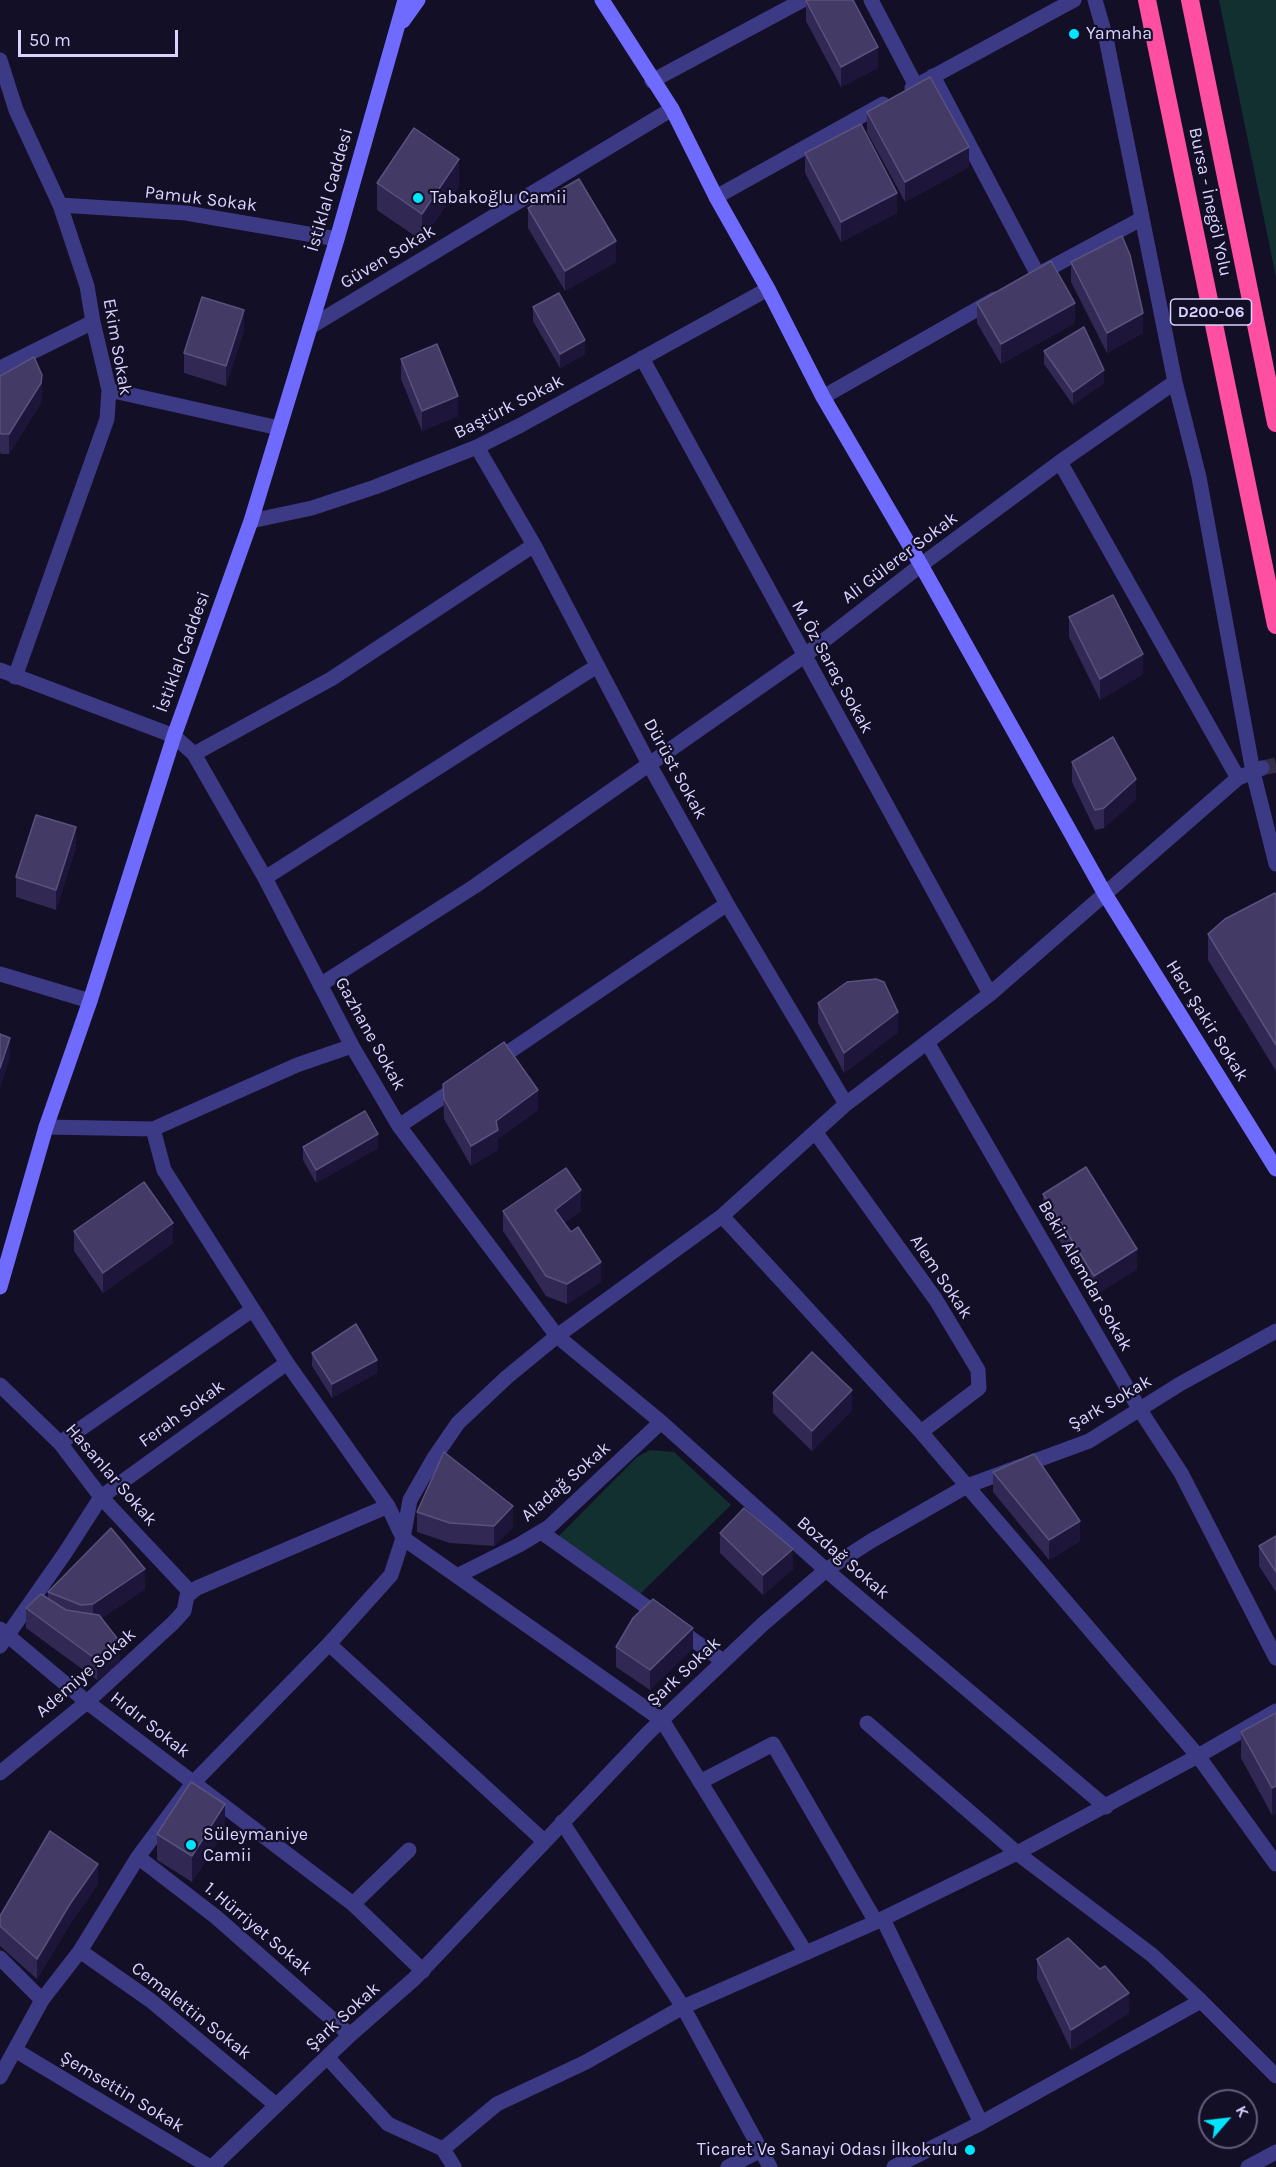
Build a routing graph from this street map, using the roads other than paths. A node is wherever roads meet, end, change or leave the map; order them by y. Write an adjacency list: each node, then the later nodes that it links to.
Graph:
1 (405, 0): 10 (main road, İstiklal Caddesi)
2 (418, 0): 10 (main road, İstiklal Caddesi)
3 (602, 0): 13 (main road, Hacı Şakir Sokak)
4 (802, 0): 13 (street)
5 (871, 0): 14 (street)
6 (1074, 0): 12 (street)
7 (1095, 0): 18 (street)
8 (1147, 0): 36 (highway, Bursa - İnegöl Yolu / D200-06)
9 (1190, 0): 29 (highway, Bursa - İnegöl Yolu / D200-06)
10 (398, 29): 19 (main road, İstiklal Caddesi)
11 (0, 60): 17 (street, Ekim Sokak)
12 (933, 76): 14 (street); 18 (street)
13 (652, 81): 15 (main road, Hacı Şakir Sokak)
14 (916, 86): 16 (street)
15 (672, 109): 16 (main road, Hacı Şakir Sokak); 23 (street, Güven Sokak)
16 (716, 197): 20 (main road, Hacı Şakir Sokak)
17 (60, 205): 19 (street, Pamuk Sokak); 22 (street, Ekim Sokak)
18 (1141, 219): 26 (street)
19 (337, 239): 23 (main road, İstiklal Caddesi)
20 (768, 289): 24 (street, Baştürk Sokak); 28 (main road, Hacı Şakir Sokak)
21 (1007, 292): 28 (street)
22 (93, 322): 25 (street); 27 (street, Ekim Sokak)
23 (310, 327): 30 (main road, İstiklal Caddesi)
24 (642, 358): 31 (street, Baştürk Sokak); 37 (street, M. Öz Saraç Sokak)
25 (0, 368)
26 (1175, 382): 32 (street, Ali Gülerer Sokak); 43 (street)
27 (108, 390): 30 (street); 39 (street, Ekim Sokak)
28 (823, 397): 35 (main road, Hacı Şakir Sokak)
29 (1276, 423)
30 (279, 428): 33 (main road, İstiklal Caddesi)
31 (477, 447): 33 (street, Baştürk Sokak); 34 (street, Dürüst Sokak)
32 (1060, 462): 35 (street, Ali Gülerer Sokak); 44 (street)
33 (251, 521): 40 (main road, İstiklal Caddesi)
34 (534, 545): 38 (street, Dürüst Sokak); 41 (street)
35 (921, 565): 37 (street, Ali Gülerer Sokak); 47 (main road, Hacı Şakir Sokak)
36 (1276, 625)
37 (804, 656): 42 (street, Ali Gülerer Sokak); 51 (street, M. Öz Saraç Sokak)
38 (597, 666): 42 (street, Dürüst Sokak); 46 (street)
39 (3, 677): 40 (street)
40 (174, 736): 41 (street, Gazhane Sokak); 52 (main road, İstiklal Caddesi)
41 (194, 754): 46 (street, Gazhane Sokak)
42 (649, 764): 48 (street, Dürüst Sokak); 50 (street, Ali Gülerer Sokak)
43 (1257, 770): 44 (street); 45 (street)
44 (1238, 778): 47 (street)
45 (1276, 864)
46 (265, 878): 50 (street, Gazhane Sokak)
47 (1105, 894): 51 (street); 60 (main road, Hacı Şakir Sokak)
48 (727, 904): 55 (street, Dürüst Sokak); 56 (street)
49 (0, 974): 52 (street)
50 (320, 985): 54 (street, Gazhane Sokak)
51 (990, 994): 53 (street)
52 (90, 1002): 57 (main road, İstiklal Caddesi)
53 (927, 1042): 55 (street); 68 (street, Bekir Alemdar Sokak)
54 (352, 1046): 56 (street, Gazhane Sokak); 58 (street)
55 (846, 1104): 59 (street)
56 (399, 1126): 65 (street, Gazhane Sokak)
57 (45, 1127): 58 (street); 62 (main road, İstiklal Caddesi)
58 (153, 1129): 63 (street)
59 (816, 1133): 61 (street); 70 (street, Alem Sokak)
60 (1276, 1169)
61 (722, 1216): 65 (street); 70 (street)
62 (1, 1282)
63 (252, 1310): 66 (street); 71 (street)
64 (1276, 1331): 68 (street, Şark Sokak)
65 (557, 1336): 69 (street, Bozdağ Sokak); 76 (street)
66 (286, 1363): 73 (street, Ferah Sokak); 74 (street)
67 (0, 1385): 71 (street, Hasanlar Sokak)
68 (1140, 1410): 72 (street, Şark Sokak); 82 (street, Bekir Alemdar Sokak)
69 (661, 1422): 75 (street, Aladağ Sokak); 77 (street, Bozdağ Sokak)
70 (921, 1432): 72 (street)
71 (60, 1443): 73 (street, Hasanlar Sokak)
72 (967, 1486): 77 (street, Şark Sokak); 88 (street)
73 (101, 1497): 79 (street, Hasanlar Sokak); 80 (street)
74 (388, 1506): 76 (street); 79 (street)
75 (541, 1532): 78 (street, Aladağ Sokak); 83 (street)
76 (403, 1538): 78 (street); 81 (street)
77 (826, 1570): 83 (street, Şark Sokak); 92 (street, Bozdağ Sokak)
78 (457, 1576): 86 (street)
79 (189, 1594): 84 (street, Ademiye Sokak)
80 (3, 1637): 84 (street, Hıdır Sokak)
81 (329, 1644): 91 (street); 94 (street)
82 (1276, 1658)
83 (723, 1661): 86 (street, Şark Sokak)
84 (87, 1702): 89 (street, Ademiye Sokak); 91 (street, Hıdır Sokak)
85 (1276, 1711): 88 (street)
86 (662, 1719): 90 (street); 93 (street, Şark Sokak)
87 (867, 1723): 96 (street)
88 (1198, 1756): 92 (street); 98 (street)
89 (0, 1773)
90 (700, 1782): 100 (street); 102 (street)
91 (193, 1783): 97 (street); 99 (street, Hıdır Sokak)
92 (1106, 1807): 96 (street)
93 (562, 1822): 94 (street, Şark Sokak); 107 (street)
94 (544, 1841): 104 (street, Şark Sokak)
95 (409, 1850): 99 (street)
96 (1017, 1853): 100 (street); 106 (street)
97 (138, 1857): 101 (street); 108 (street, 1. Hürriyet Sokak)
98 (1276, 1864)
99 (353, 1904): 104 (street, Hıdır Sokak)
100 (879, 1920): 102 (street); 114 (street)
101 (80, 1951): 105 (street); 113 (street, Cemalettin Sokak)
102 (806, 1953): 107 (street)
103 (0, 1958): 105 (street)
104 (423, 1971): 108 (street, Şark Sokak)
105 (42, 2000): 109 (street)
106 (1201, 2001): 111 (street); 114 (street)
107 (683, 2007): 115 (street); 116 (street)
108 (350, 2035): 110 (street, Şark Sokak)
109 (15, 2050): 112 (street); 118 (street, Şemsettin Sokak)
110 (327, 2057): 113 (street, Şark Sokak); 115 (street)
111 (1276, 2076)
112 (0, 2077)
113 (276, 2105): 118 (street, Şark Sokak)
114 (981, 2123): 122 (street)
115 (443, 2148): 119 (street)
116 (761, 2150): 120 (street); 121 (street)
117 (1276, 2152): 123 (street)
118 (218, 2165)
119 (453, 2167)
120 (728, 2167)
121 (771, 2167)
122 (894, 2167)
123 (1248, 2167)

